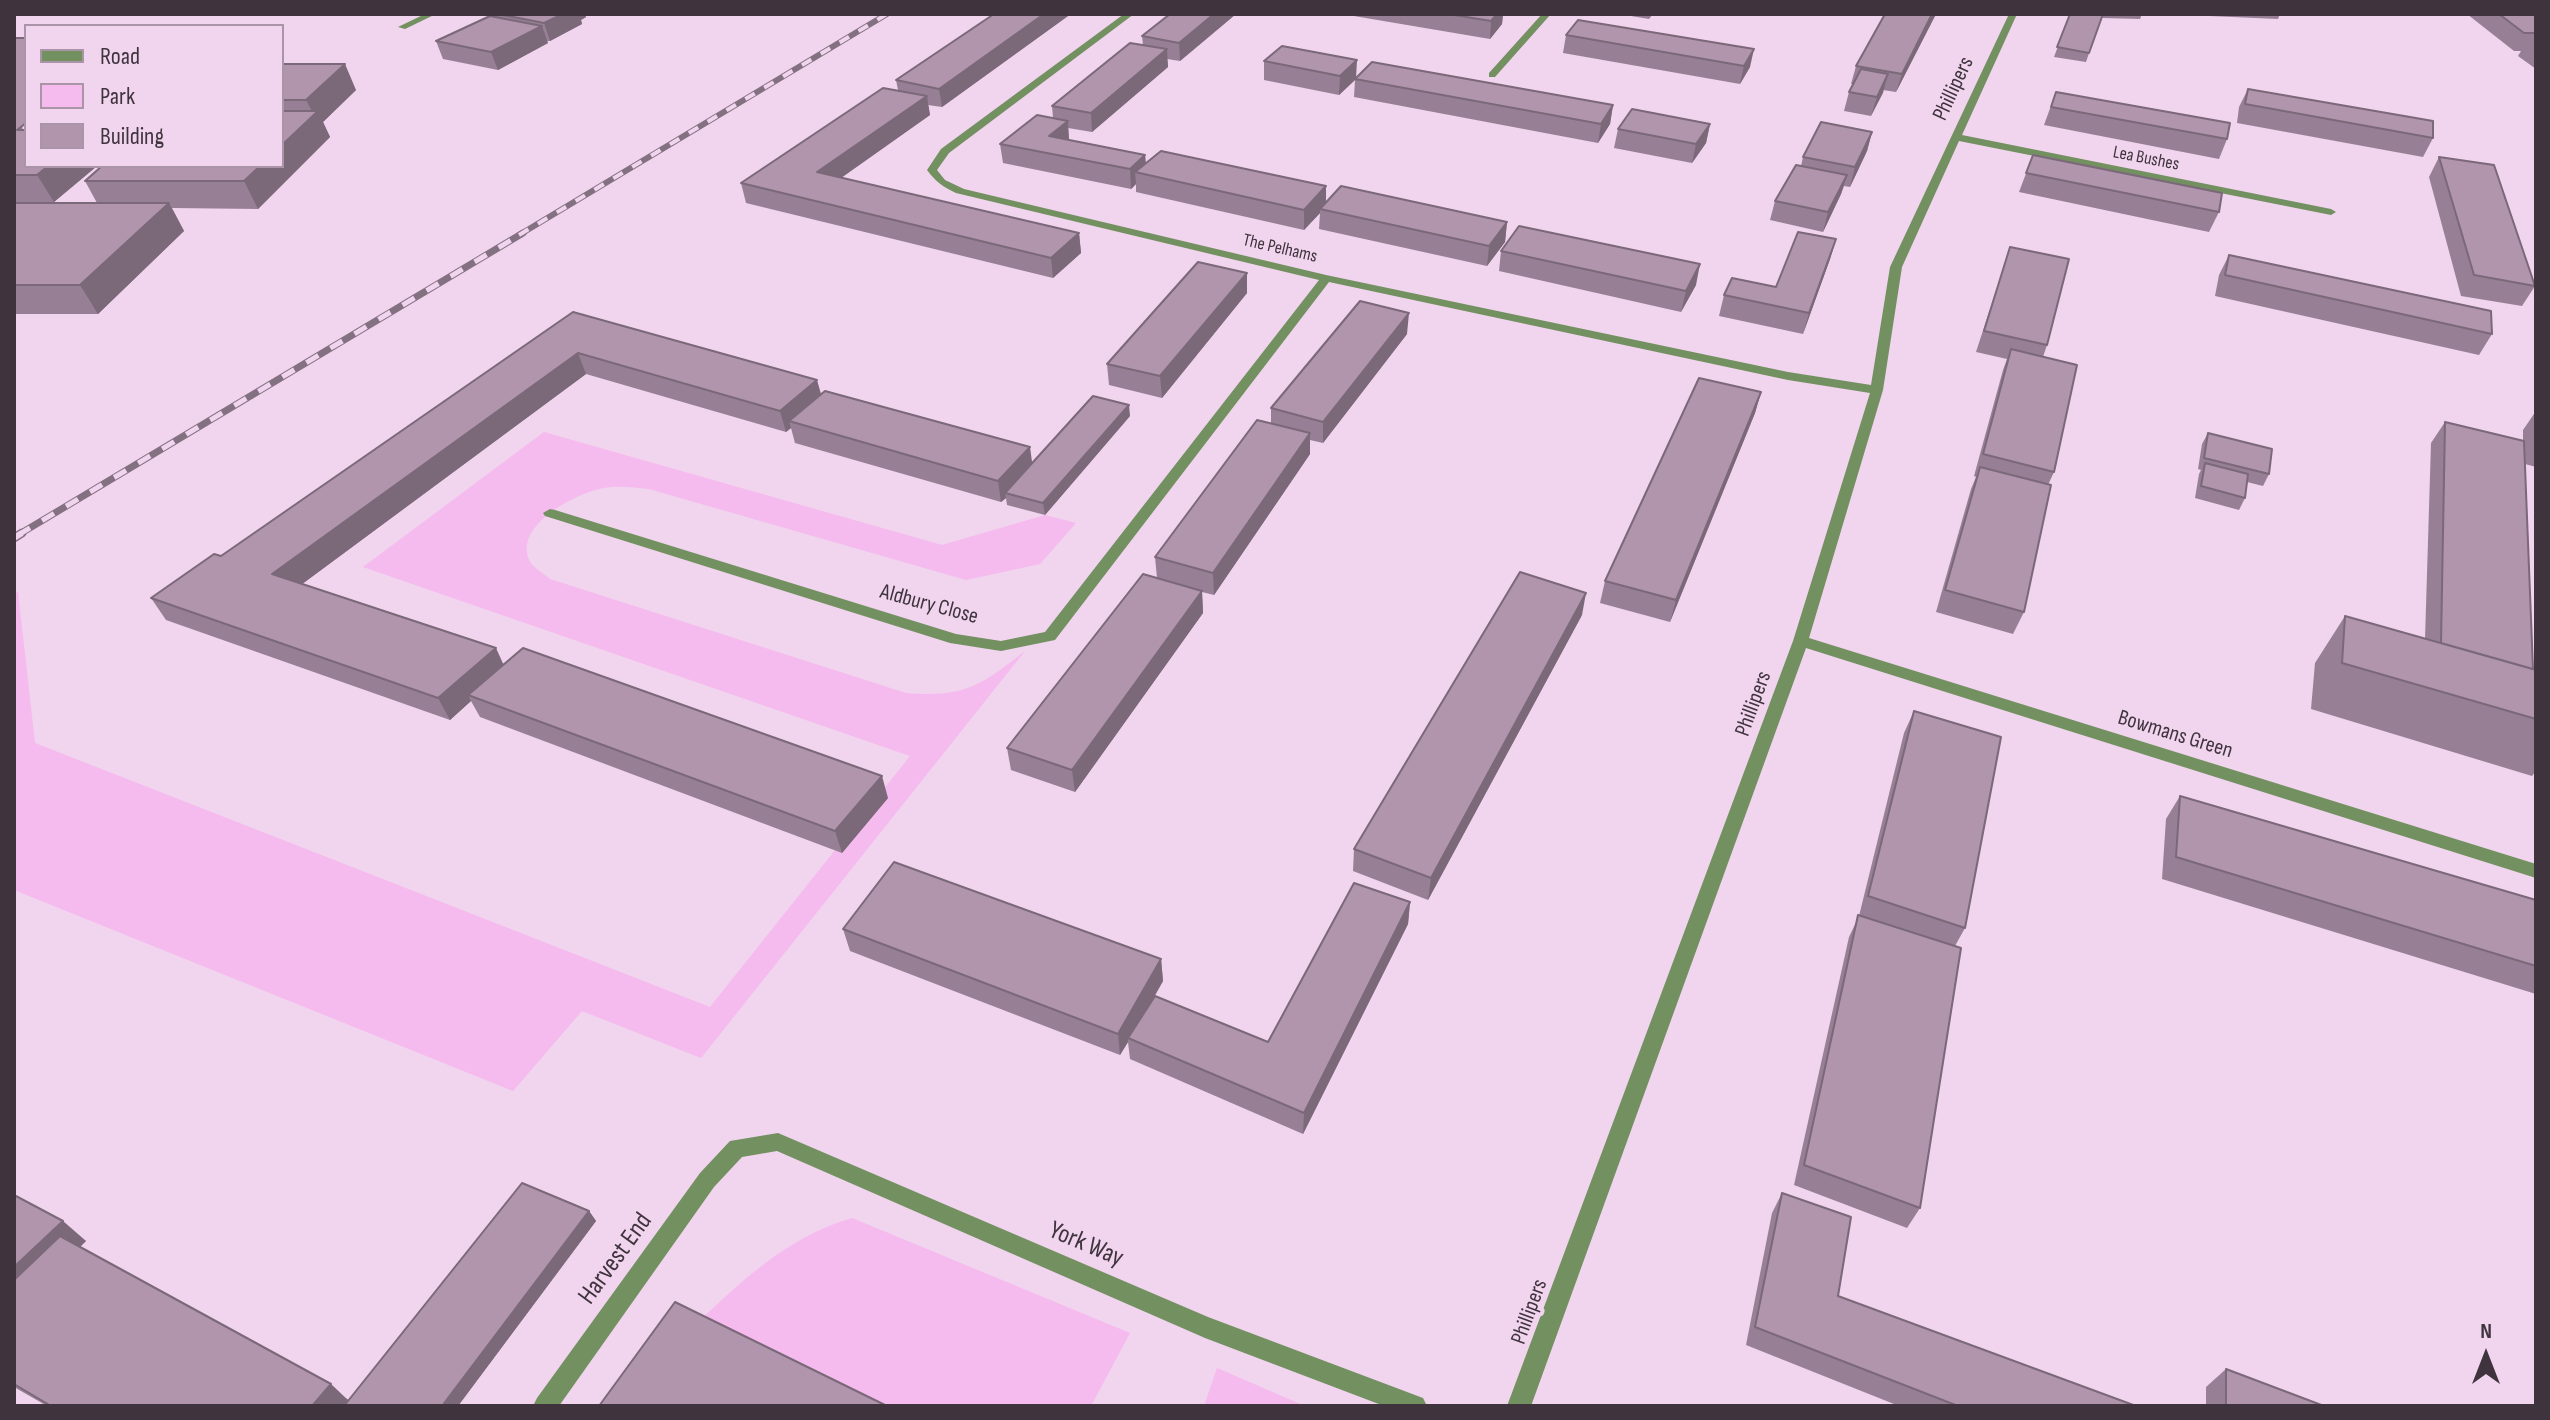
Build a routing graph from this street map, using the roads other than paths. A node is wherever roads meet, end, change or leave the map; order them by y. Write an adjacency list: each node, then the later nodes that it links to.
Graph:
1 (432, 14): 5 (street)
2 (1130, 14): 9 (street, The Pelhams)
3 (1547, 14): 6 (street)
4 (2013, 14): 7 (street, Phillipers)
5 (402, 27)
6 (1492, 75)
7 (1956, 137): 8 (street, Lea Bushes); 10 (street, Phillipers)
8 (2331, 212)
9 (1326, 278): 10 (street, The Pelhams); 11 (street, Aldbury Close)
10 (1877, 390): 12 (street, Phillipers)
11 (550, 513)
12 (1801, 641): 13 (street, Bowmans Green); 17 (street, Phillipers)
13 (2536, 871)
14 (737, 1148): 15 (street, Harvest End); 16 (street, York Way)
15 (545, 1406)
16 (1415, 1406)
17 (1519, 1406)

